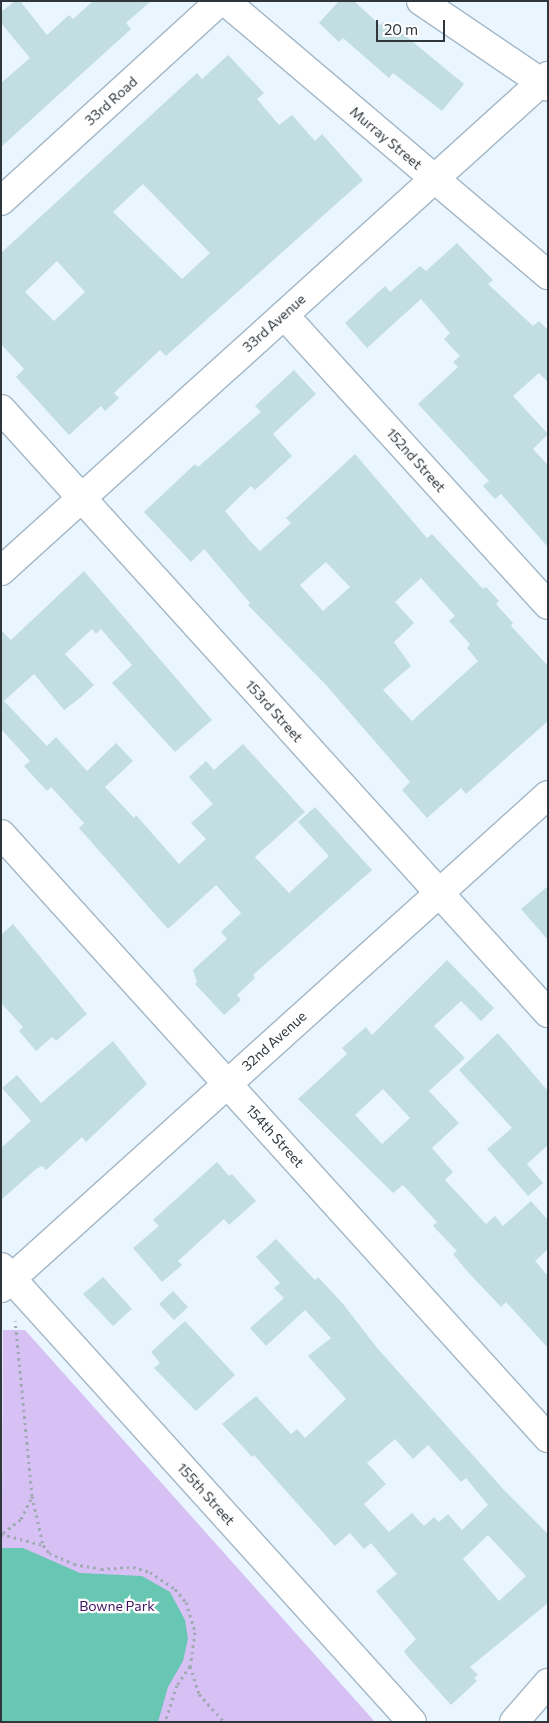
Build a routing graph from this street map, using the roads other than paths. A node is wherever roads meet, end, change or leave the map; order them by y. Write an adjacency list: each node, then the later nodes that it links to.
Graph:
1 (220, 1): 6 (street, 33rd Road)
2 (225, 1): 5 (street, Murray Street)
3 (420, 1): 4 (street)
4 (545, 82): 5 (street, 33rd Avenue)
5 (433, 179): 7 (street, Murray Street); 8 (street, 33rd Avenue)
6 (1, 201)
7 (548, 275)
8 (284, 315): 10 (street, 33rd Avenue); 12 (street, 152nd Street)
9 (1, 409): 10 (street, 153rd Street)
10 (82, 498): 11 (street, 33rd Avenue); 15 (street, 153rd Street)
11 (1, 571)
12 (548, 605)
13 (548, 795): 15 (street, 32nd Avenue)
14 (1, 834): 17 (street, 154th Street)
15 (439, 893): 16 (street, 153rd Street); 17 (street, 32nd Avenue)
16 (548, 1013)
17 (227, 1084): 18 (street, 32nd Avenue); 19 (street, 154th Street)
18 (5, 1278): 21 (street, 155th Street)
19 (548, 1438)
20 (548, 1683): 22 (street)
21 (412, 1722)
22 (514, 1722)

